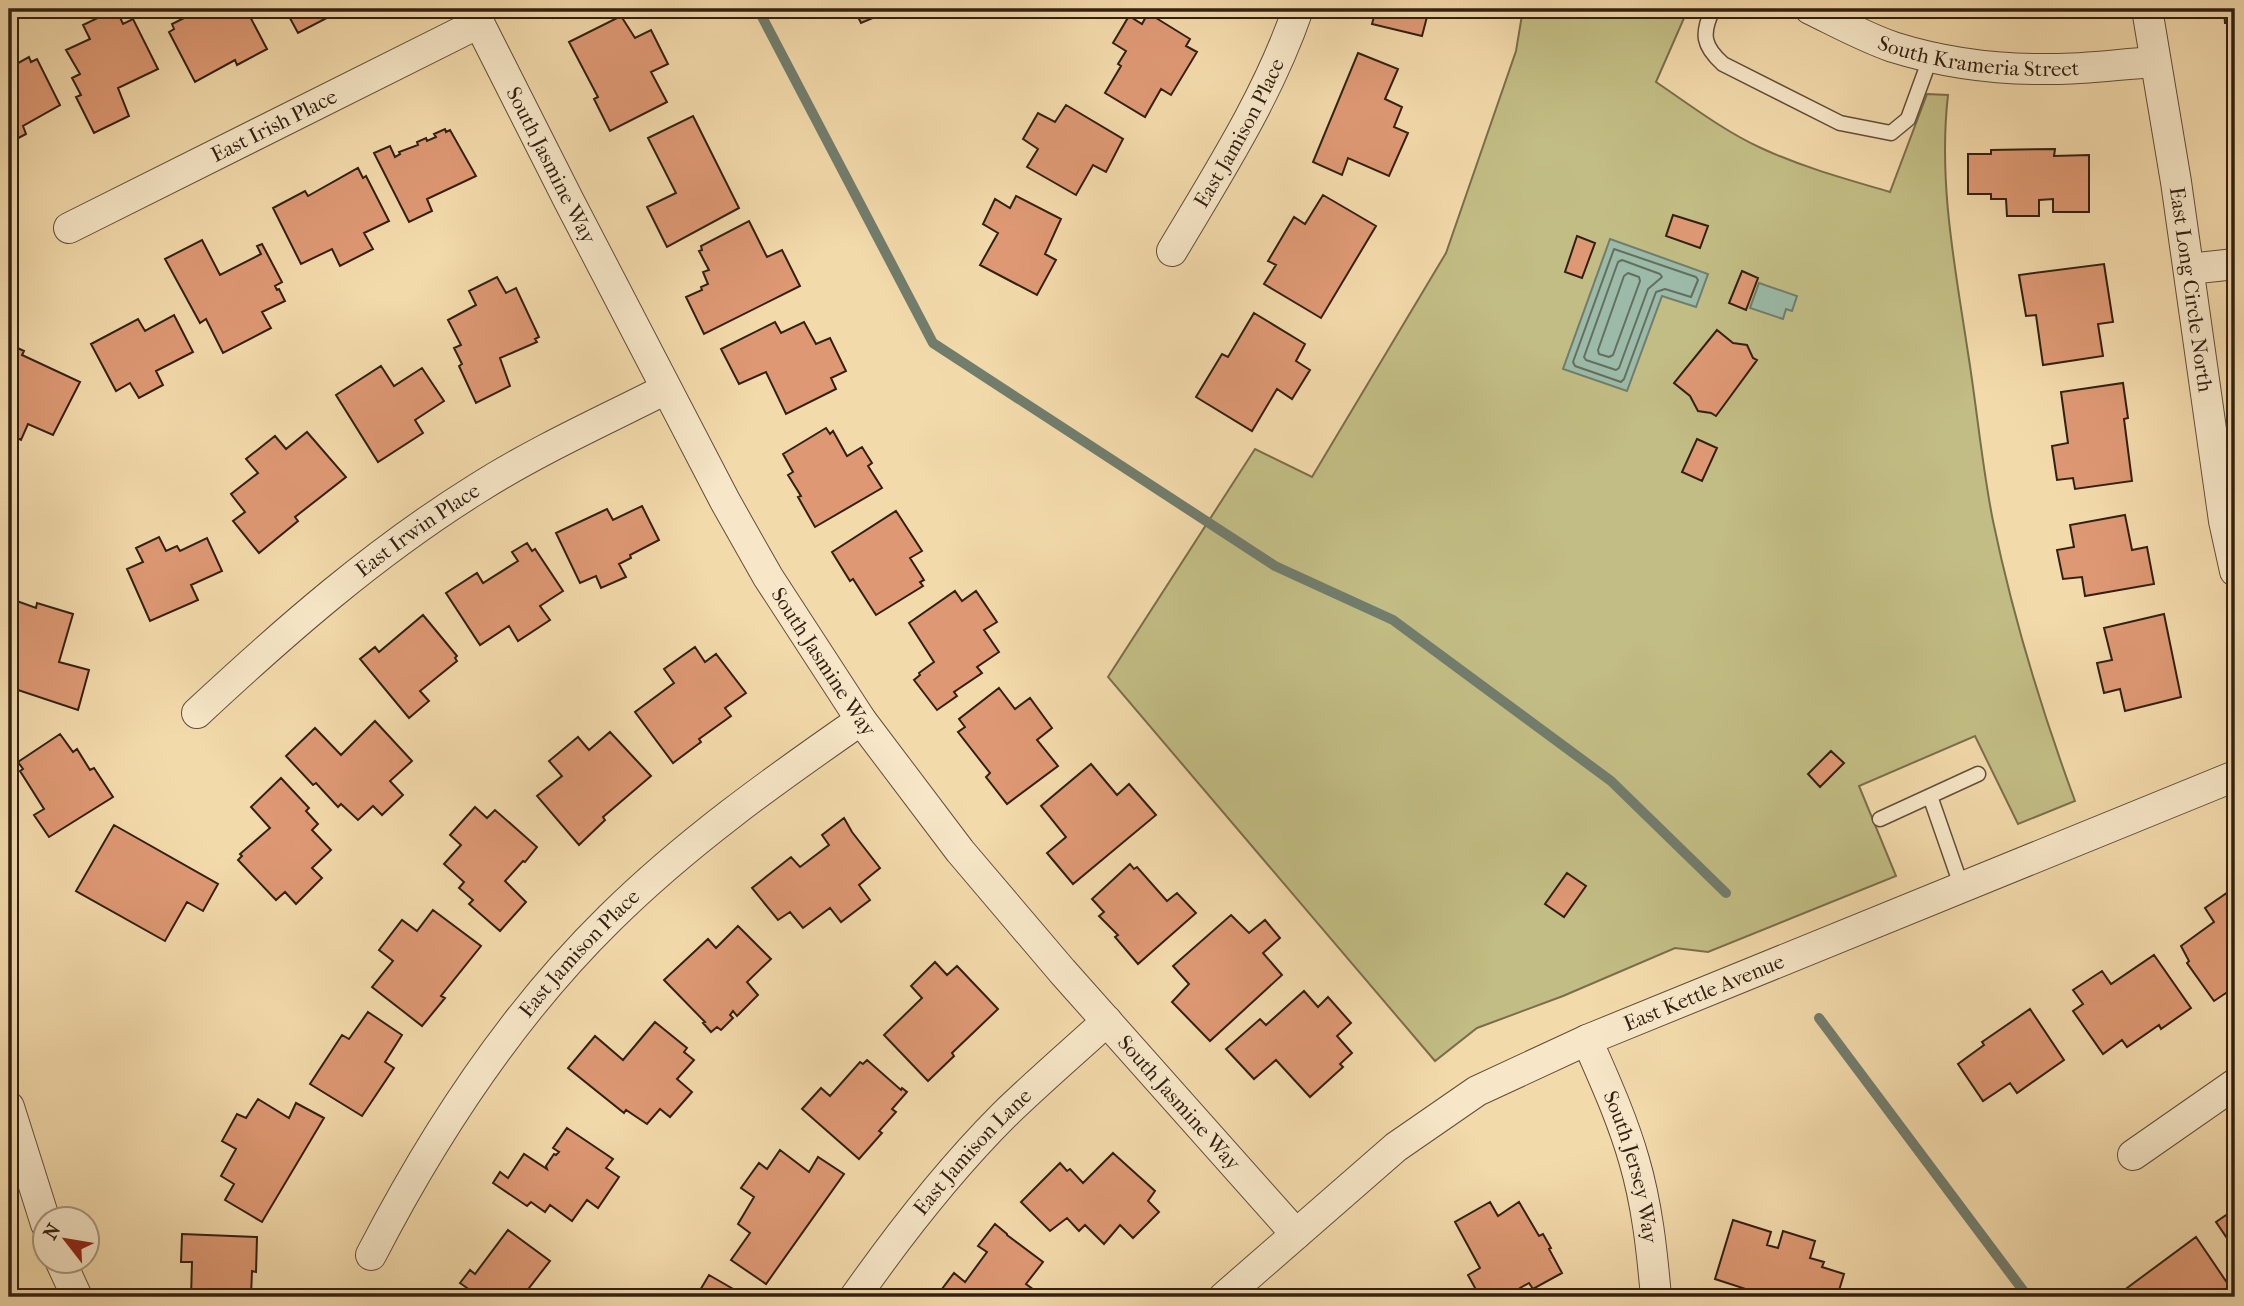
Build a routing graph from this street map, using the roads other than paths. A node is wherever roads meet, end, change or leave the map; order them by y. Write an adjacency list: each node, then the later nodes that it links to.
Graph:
1 (1298, 9): 9 (street, East Jamison Place)
2 (1713, 9): 6 (lane)
3 (1810, 9): 6 (street, South Krameria Street)
4 (2147, 9): 7 (street, East Long Circle North)
5 (476, 16): 8 (street, East Irish Place); 12 (street, South Jasmine Way)
6 (1931, 56): 7 (street, South Krameria Street)
7 (2155, 62): 11 (street, East Long Circle North)
8 (69, 228)
9 (1172, 251)
10 (2235, 264): 11 (street)
11 (2189, 269): 13 (street, East Long Circle North)
12 (666, 389): 14 (street, East Irwin Place); 15 (street, South Jasmine Way)
13 (2235, 571)
14 (197, 713)
15 (861, 720): 21 (street, South Jasmine Way); 28 (street, East Jamison Place)
16 (1978, 774): 18 (lane)
17 (2235, 776): 20 (street, East Kettle Avenue)
18 (1930, 796): 19 (lane); 20 (lane)
19 (1880, 819)
20 (1962, 888): 22 (street, East Kettle Avenue)
21 (1107, 1021): 27 (street, South Jasmine Way); 31 (street, East Jamison Lane)
22 (1587, 1040): 27 (street, East Kettle Avenue); 33 (street, South Jersey Way)
23 (2235, 1084): 25 (street)
24 (9, 1107): 26 (street)
25 (2133, 1155)
26 (40, 1204)
27 (1296, 1234): 32 (street, East Kettle Avenue)
28 (371, 1255)
29 (66, 1274): 30 (street)
30 (77, 1297)
31 (855, 1297)
32 (1224, 1297)
33 (1656, 1297)

